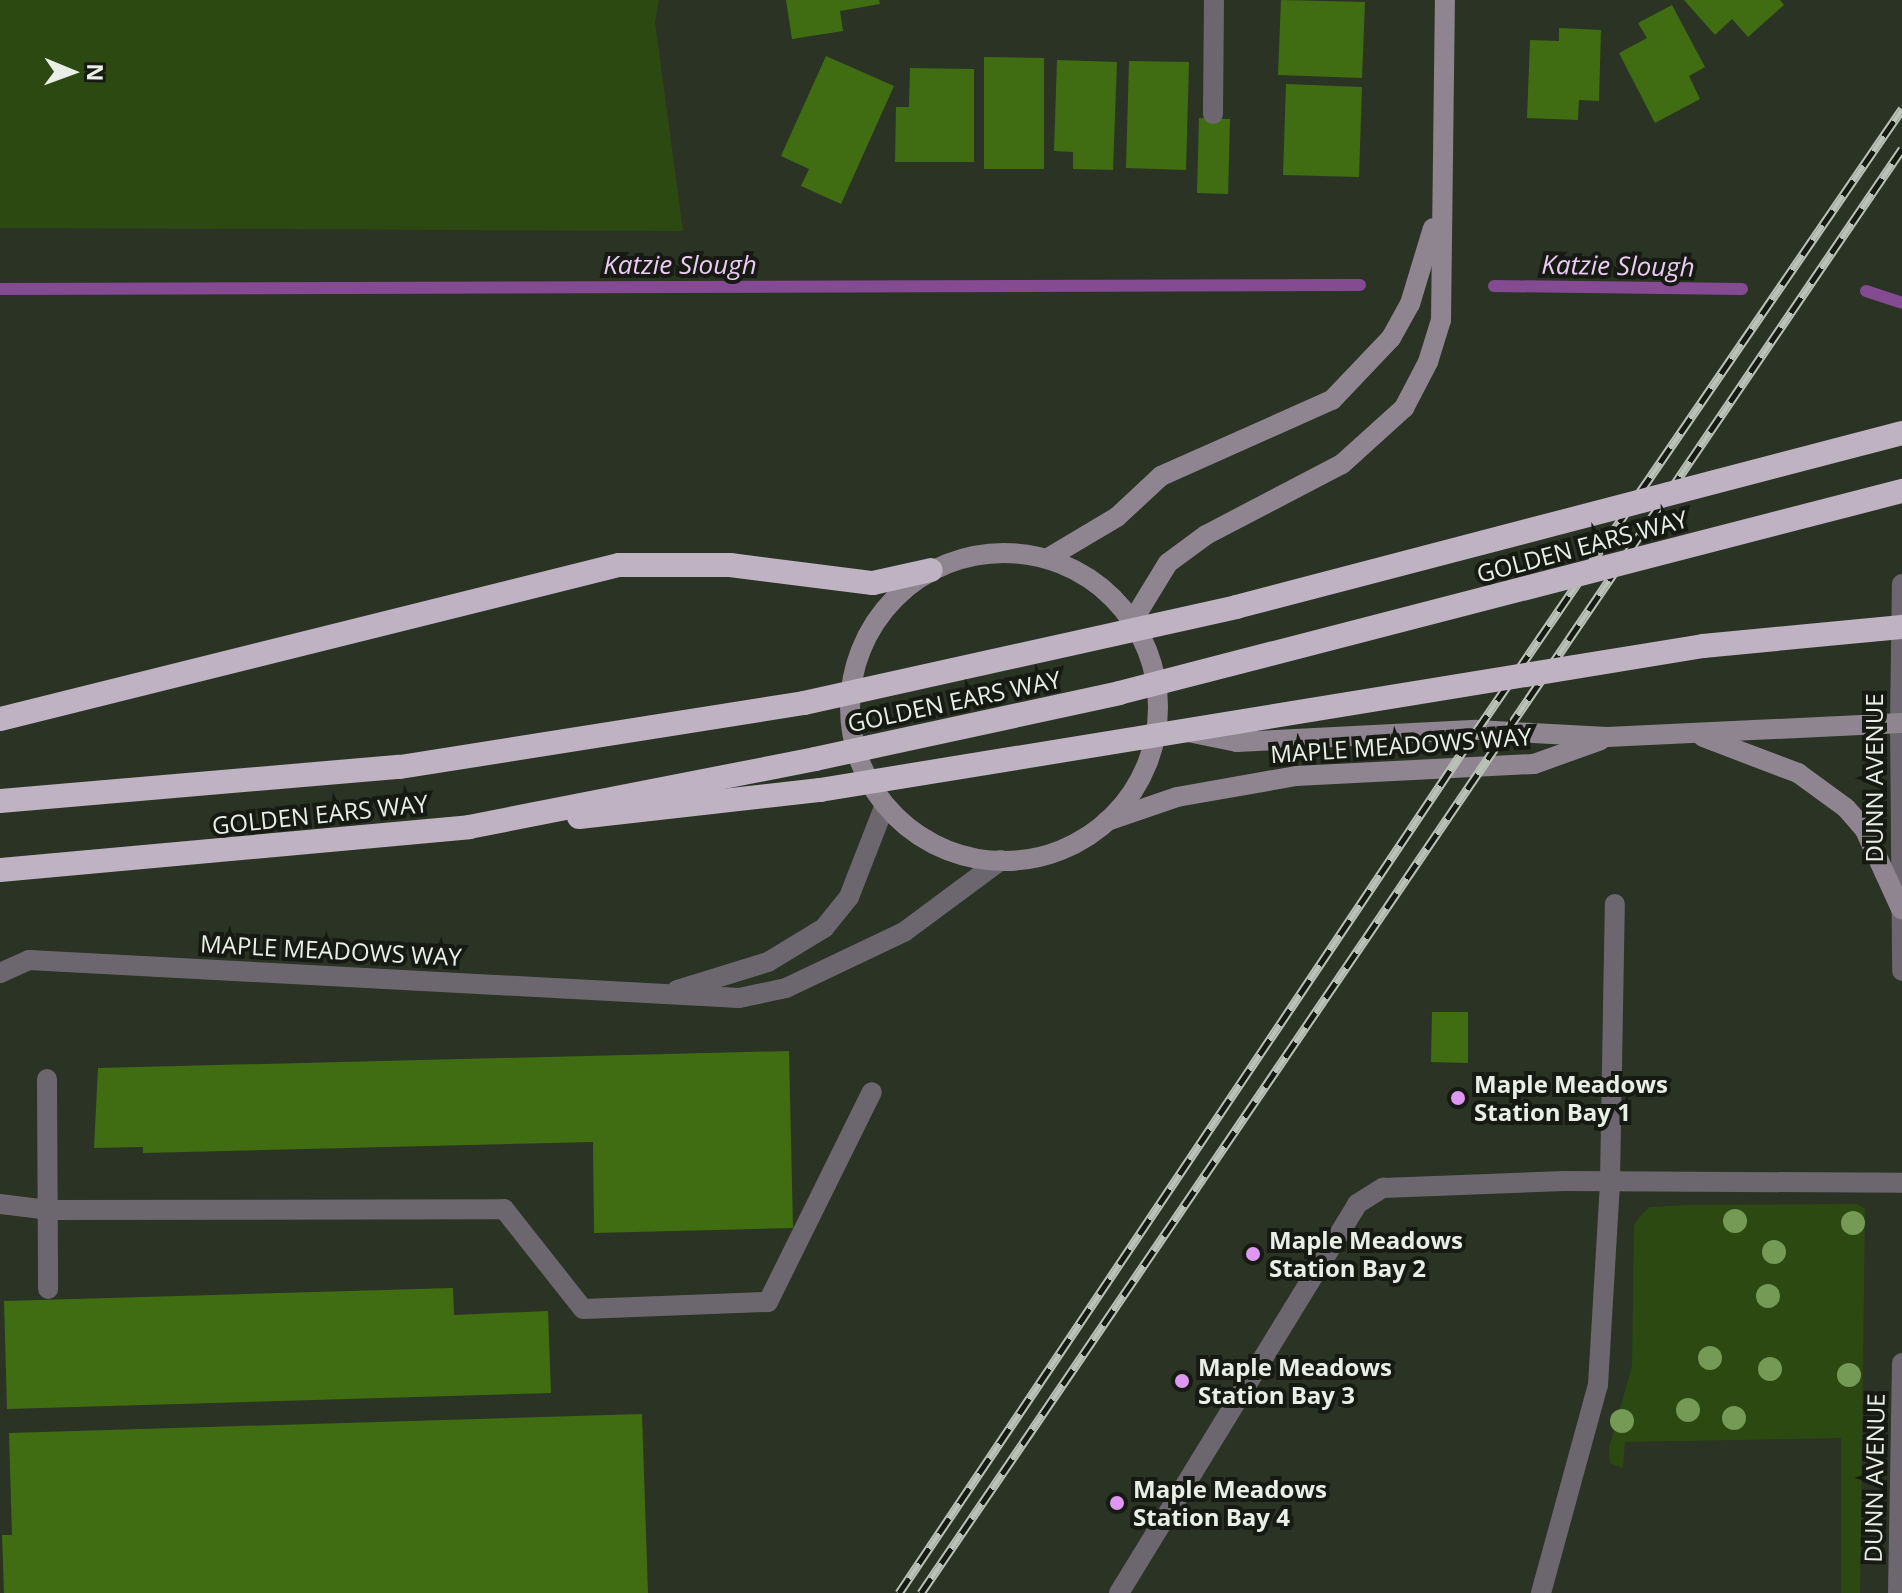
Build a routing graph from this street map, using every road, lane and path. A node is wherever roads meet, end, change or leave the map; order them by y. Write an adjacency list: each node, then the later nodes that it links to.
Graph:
1 (1214, 0): 3 (street)
2 (1445, 0): 4 (main road)
3 (1213, 114)
4 (1438, 213): 7 (main road); 10 (main road)
5 (1902, 433): 17 (highway, GOLDEN EARS WAY, bridge)
6 (1902, 491): 20 (highway, GOLDEN EARS WAY, bridge)
7 (1048, 558): 8 (main road); 10 (main road)
8 (931, 570): 12 (highway); 18 (main road)
9 (1902, 584): 14 (street, DUNN AVENUE)
10 (1135, 617): 13 (main road)
11 (1902, 627): 20 (highway, bridge)
12 (0, 719)
13 (1158, 721): 16 (main road, MAPLE MEADOWS WAY); 19 (main road)
14 (1901, 723): 15 (main road, MAPLE MEADOWS WAY); 24 (street, DUNN AVENUE)
15 (1695, 734): 16 (main road, MAPLE MEADOWS WAY); 24 (main road)
16 (1607, 737): 19 (main road, MAPLE MEADOWS WAY)
17 (0, 801)
18 (884, 807): 21 (main road); 27 (street, MAPLE MEADOWS WAY)
19 (1104, 823): 21 (main road)
20 (469, 827): 22 (highway, GOLDEN EARS WAY)
21 (1001, 860): 27 (street, MAPLE MEADOWS WAY)
22 (0, 870)
23 (1615, 904): 30 (street)
24 (1901, 909): 25 (street, DUNN AVENUE)
25 (1902, 971)
26 (0, 973): 27 (street, MAPLE MEADOWS WAY)
27 (662, 994)
28 (47, 1079): 33 (street)
29 (872, 1092): 33 (street)
30 (1610, 1181): 31 (street); 36 (street); 37 (street)
31 (1902, 1183)
32 (0, 1204): 33 (street)
33 (48, 1210): 34 (street)
34 (48, 1289)
35 (1902, 1363): 38 (street, DUNN AVENUE)
36 (1119, 1593)
37 (1541, 1593)
38 (1898, 1593)

